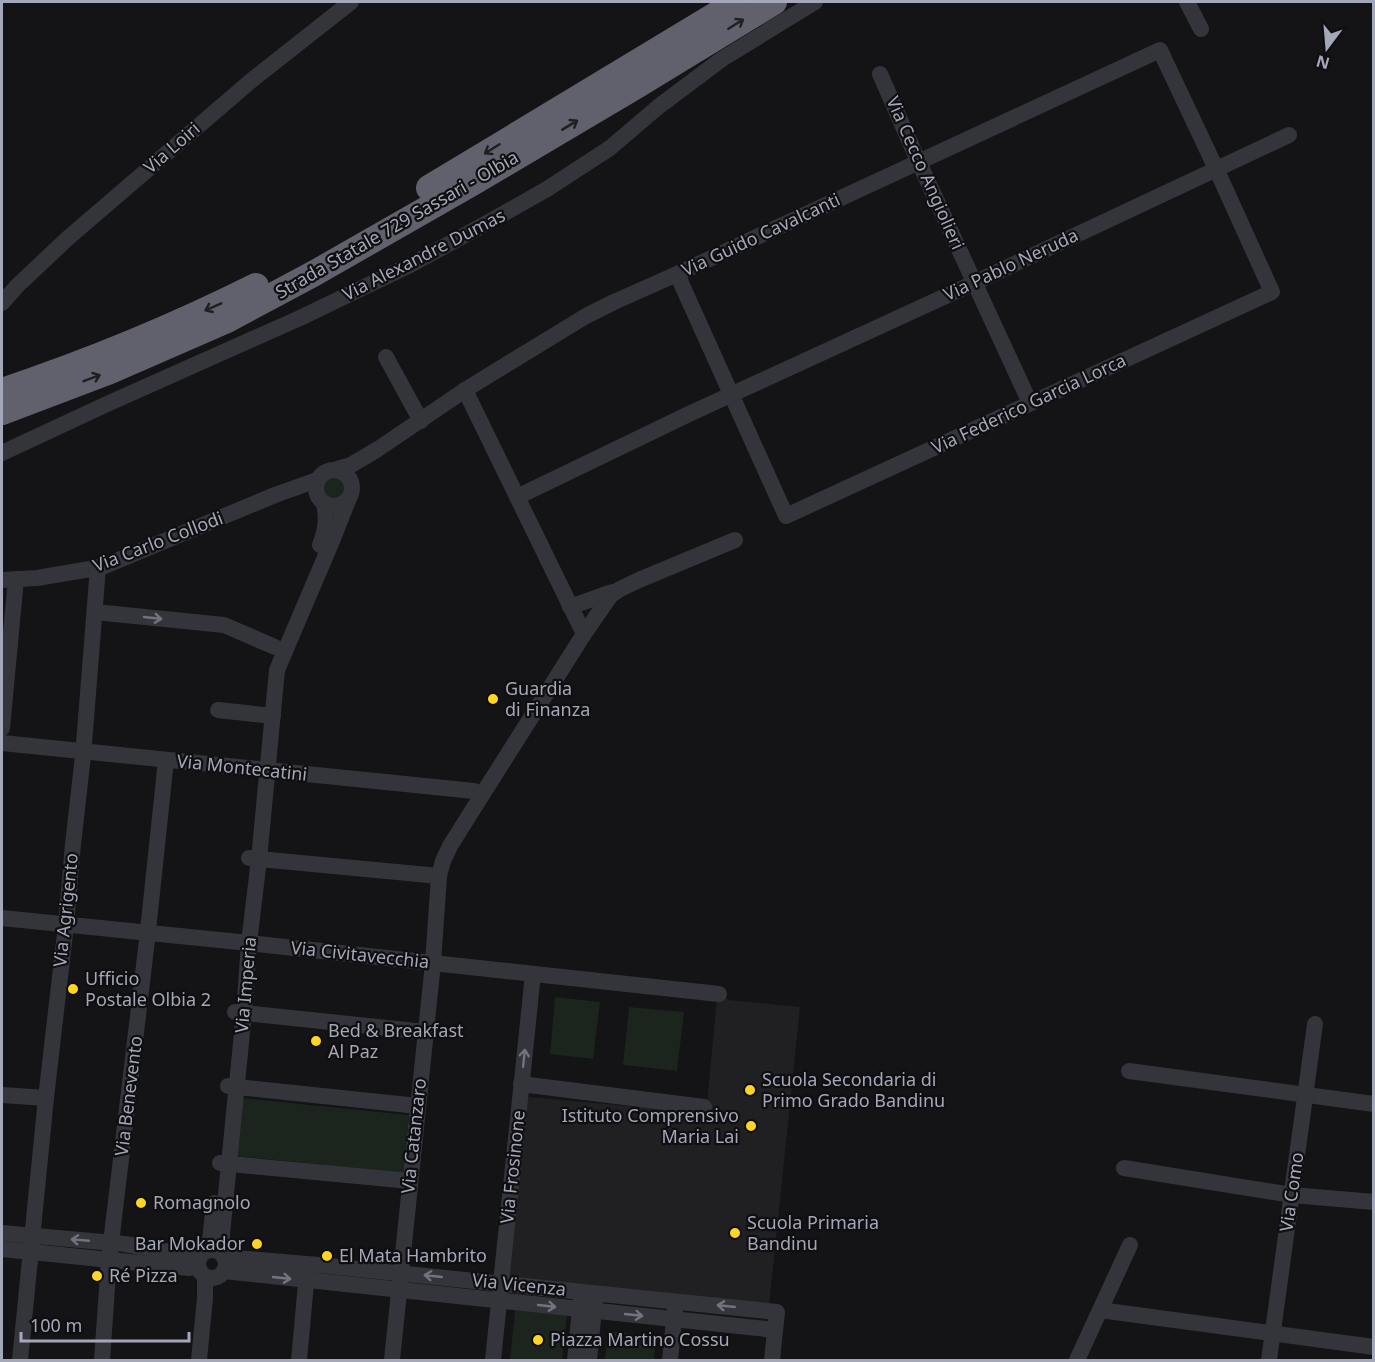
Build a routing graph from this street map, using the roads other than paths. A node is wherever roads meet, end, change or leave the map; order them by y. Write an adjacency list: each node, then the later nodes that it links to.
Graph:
1 (351, 2): 15 (street, Via Loiri)
2 (707, 2): 9 (highway)
3 (737, 2): 9 (highway, Strada Statale 729 Sassari - Olbia)
4 (774, 2): 23 (highway, Strada Statale 729 Sassari - Olbia, one-way to 4)
5 (814, 2): 26 (street, Via Alexandre Dumas)
6 (1187, 2): 7 (street)
7 (1201, 29)
8 (880, 74): 11 (street, Via Cecco Angiolieri)
9 (542, 119): 17 (highway, Strada Statale 729 Sassari - Olbia, one-way to 17)
10 (1289, 135): 12 (street, Via Pablo Neruda)
11 (919, 162): 12 (street, Via Guido Cavalcanti); 13 (street, Via Guido Cavalcanti); 14 (street, Via Cecco Angiolieri)
12 (1216, 169): 14 (street, Via Pablo Neruda); 22 (street, Via Federico Garcia Lorca)
13 (677, 274): 19 (street, Via Guido Cavalcanti); 21 (street)
14 (974, 283): 21 (street, Via Pablo Neruda); 22 (street, Via Cecco Angiolieri)
15 (2, 303)
16 (386, 357): 24 (street)
17 (39, 379): 18 (highway); 20 (highway, Strada Statale 729 Sassari - Olbia)
18 (2, 385)
19 (465, 390): 24 (street, Via Guido Cavalcanti); 31 (street)
20 (2, 391)
21 (732, 394): 22 (street, Via Federico Garcia Lorca); 31 (street, Via Pablo Neruda)
22 (1030, 403)
23 (2, 412)
24 (421, 420): 25 (street, Via Guido Cavalcanti)
25 (378, 449): 27 (street, Via Guido Cavalcanti); 29 (street, Via Guido Cavalcanti)
26 (2, 453)
27 (337, 469): 28 (street); 29 (street)
28 (317, 480): 30 (street, Via Carlo Collodi); 32 (street)
29 (351, 493): 32 (street); 42 (street, Via Imperia)
30 (274, 495): 32 (street, Via Carlo Collodi); 34 (street, Via Carlo Collodi)
31 (517, 497): 37 (street)
32 (321, 500): 40 (street, Via Imperia)
33 (735, 540): 36 (street)
34 (98, 567): 35 (street, Via Carlo Collodi); 38 (street, Via Agrigento)
35 (9, 579): 43 (street)
36 (614, 592): 37 (street); 39 (street, Via Catanzaro)
37 (570, 607): 39 (street)
38 (95, 612): 40 (street, one-way to 40); 45 (street, Via Agrigento)
39 (584, 634): 48 (street, Via Catanzaro)
40 (275, 647): 42 (street, Via Imperia)
41 (218, 710): 42 (street)
42 (268, 716): 47 (street, Via Imperia)
43 (2, 728)
44 (2, 743): 45 (street, Via Montecatini)
45 (83, 751): 46 (street, Via Montecatini); 52 (street, Via Agrigento)
46 (166, 760): 47 (street, Via Montecatini); 53 (street, Via Benevento)
47 (263, 770): 48 (street, Via Montecatini); 49 (street, Via Imperia)
48 (482, 795): 50 (street, Via Catanzaro)
49 (254, 859): 50 (street); 54 (street, Via Imperia)
50 (440, 876): 55 (street, Via Catanzaro)
51 (2, 918): 52 (street, Via Civitavecchia)
52 (66, 926): 53 (street, Via Civitavecchia); 66 (street, Via Agrigento)
53 (148, 933): 54 (street, Via Civitavecchia); 76 (street, Via Benevento)
54 (244, 943): 55 (street, Via Civitavecchia); 58 (street, Via Imperia)
55 (433, 963): 56 (street, Via Civitavecchia); 60 (street, Via Catanzaro)
56 (533, 974): 57 (street, Via Civitavecchia); 62 (street, Via Frosinone, one-way to 56)
57 (719, 994)
58 (239, 1013): 60 (street); 63 (street, Via Imperia)
59 (1315, 1024): 65 (street, Via Como)
60 (425, 1032): 68 (street, Via Catanzaro)
61 (1129, 1071): 65 (street)
62 (521, 1084): 69 (street); 84 (street, Via Frosinone)
63 (232, 1086): 68 (street); 70 (street, Via Imperia)
64 (2, 1095): 66 (street)
65 (1305, 1095): 67 (street); 73 (street, Via Como)
66 (46, 1098): 77 (street, Via Agrigento)
67 (1374, 1104)
68 (418, 1106): 72 (street, Via Catanzaro)
69 (704, 1107)
70 (225, 1163): 72 (street); 81 (street, Via Imperia)
71 (1124, 1168): 73 (street)
72 (410, 1181): 83 (street, Via Catanzaro)
73 (1292, 1195): 74 (street); 93 (street, Via Como)
74 (1374, 1202)
75 (2, 1233): 77 (street, Via Vicenza)
76 (111, 1243): 77 (street, Via Vicenza, one-way to 77); 80 (street, Via Benevento); 81 (street, Via Vicenza)
77 (31, 1244): 79 (street, Via Vicenza); 80 (street, Via Vicenza); 95 (street, Via Agrigento)
78 (1130, 1245): 90 (street)
79 (2, 1249)
80 (109, 1260): 81 (street, Via Vicenza); 96 (street, Via Benevento)
81 (212, 1264): 82 (street, Via Vicenza); 97 (street, Via Imperia); 98 (street, Via Imperia)
82 (307, 1273): 83 (street, Via Vicenza); 85 (street, Via Vicenza); 99 (street)
83 (400, 1273): 84 (street, Via Vicenza, one-way to 83); 85 (street, Via Catanzaro)
84 (501, 1283): 86 (street, Via Vicenza); 88 (street, Via Frosinone)
85 (398, 1290): 88 (street, Via Vicenza); 100 (street, Via Catanzaro)
86 (589, 1292): 87 (street, Via Vicenza); 89 (street)
87 (676, 1300): 91 (street); 92 (street, Via Vicenza, one-way to 87)
88 (500, 1301): 89 (street, Via Vicenza, one-way to 89); 101 (street, Via Frosinone)
89 (587, 1310): 91 (street, Via Vicenza, one-way to 91); 102 (street); 103 (street)
90 (1100, 1310): 93 (street); 106 (street)
91 (674, 1319): 92 (street, Via Vicenza); 104 (street)
92 (775, 1330): 105 (street)
93 (1273, 1333): 94 (street); 107 (street, Via Como)
94 (1374, 1347)
95 (20, 1360)
96 (102, 1360)
97 (199, 1360)
98 (209, 1360)
99 (299, 1360)
100 (392, 1360)
101 (493, 1360)
102 (575, 1360)
103 (588, 1360)
104 (670, 1360)
105 (772, 1360)
106 (1077, 1360)
107 (1269, 1360)

